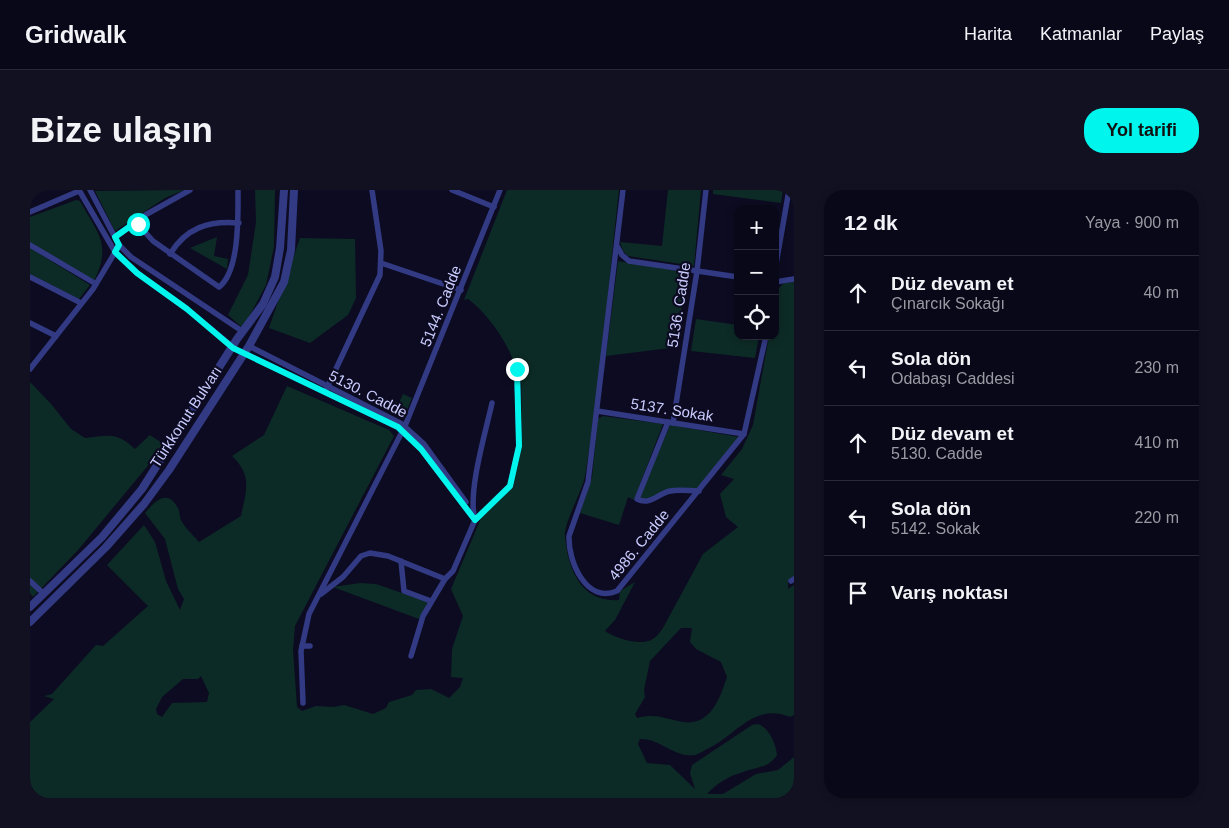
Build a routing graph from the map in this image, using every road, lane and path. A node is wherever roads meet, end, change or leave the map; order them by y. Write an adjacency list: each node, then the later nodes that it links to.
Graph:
1 (79, 190): 14 (street); 22 (street)
2 (90, 190): 17 (street)
3 (190, 190): 15 (street)
4 (238, 190): 16 (street)
5 (284, 190): 34 (street, Türkkonut Bulvarı)
6 (294, 190): 36 (street, Türkkonut Bulvarı)
7 (372, 190): 24 (street)
8 (452, 190): 13 (street)
9 (500, 190): 13 (street, 5144. Cadde)
10 (623, 190): 20 (street, 4986. Cadde)
11 (706, 190): 25 (street, 5136. Cadde)
12 (789, 190): 21 (street)
13 (494, 207): 31 (street, 5144. Cadde)
14 (30, 212)
15 (136, 222): 17 (street); 23 (street)
16 (239, 223): 23 (street); 23 (street)
17 (115, 237): 19 (street)
18 (30, 245): 30 (street)
19 (119, 245): 22 (street); 34 (street)
20 (617, 246): 25 (street); 44 (street, 4986. Cadde)
21 (778, 250)
22 (115, 252): 30 (street); 38 (street)
23 (170, 254)
24 (381, 263): 31 (street); 42 (street)
25 (697, 271): 26 (street); 45 (street, 5136. Cadde)
26 (734, 276)
27 (30, 277): 32 (street)
28 (794, 280): 29 (street)
29 (779, 282)
30 (96, 284): 32 (street)
31 (461, 290): 46 (street, 5144. Cadde)
32 (81, 303): 35 (street)
33 (30, 324): 35 (street)
34 (242, 331): 36 (street); 38 (street, Türkkonut Bulvarı)
35 (56, 336): 40 (street)
36 (252, 338): 39 (street, Türkkonut Bulvarı)
37 (765, 340): 47 (street, 4986. Cadde)
38 (233, 348): 39 (street); 54 (street, Türkkonut Bulvarı)
39 (247, 350): 42 (street, 5130. Cadde); 58 (street, Türkkonut Bulvarı)
40 (30, 369)
41 (517, 369): 50 (street)
42 (326, 389): 46 (street, 5130. Cadde)
43 (492, 403): 49 (street)
44 (597, 411): 45 (street, 5137. Sokak); 48 (street, 4986. Cadde)
45 (671, 422): 47 (street, 5137. Sokak); 48 (street, 5136. Cadde)
46 (404, 429): 49 (street, 5130. Cadde); 50 (street, 5130. Cadde); 55 (street, 5144. Cadde)
47 (744, 434): 48 (street, 4986. Cadde)
48 (699, 491)
49 (473, 512): 50 (street)
50 (475, 520): 52 (street)
51 (401, 561): 52 (street); 55 (street); 56 (street)
52 (445, 579): 56 (street)
53 (30, 581): 54 (street)
54 (44, 594): 57 (street, Türkkonut Bulvarı)
55 (317, 597): 59 (street, 5144. Cadde)
56 (431, 601): 61 (street)
57 (30, 606)
58 (30, 622)
59 (302, 646): 60 (street); 62 (street, 5144. Cadde)
60 (310, 646)
61 (411, 656)
62 (303, 703)

